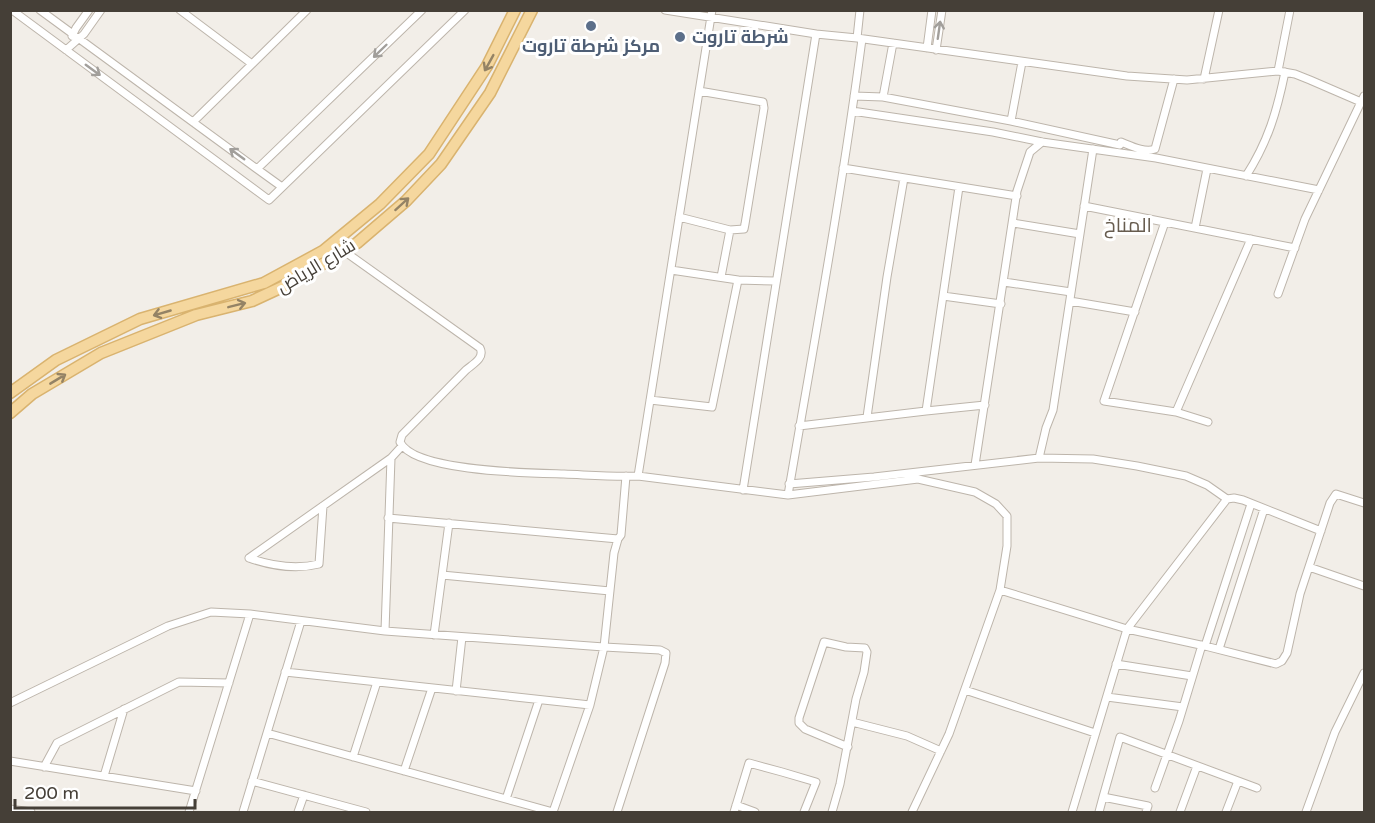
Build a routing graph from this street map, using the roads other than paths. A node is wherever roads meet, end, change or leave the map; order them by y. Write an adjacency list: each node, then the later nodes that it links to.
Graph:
1 (12, 10): 28 (street)
2 (40, 10): 24 (street)
3 (88, 10): 24 (street)
4 (101, 10): 24 (street)
5 (291, 10): 22 (street)
6 (307, 10): 22 (street)
7 (407, 10): 21 (street)
8 (422, 10): 21 (street)
9 (465, 10): 49 (street)
10 (515, 10): 74 (main road, شارع الرياض, one-way to 74)
11 (532, 10): 62 (main road, شارع الرياض, one-way to 11)
12 (664, 10): 20 (street)
13 (860, 10): 25 (street)
14 (932, 10): 27 (street)
15 (942, 10): 29 (street, one-way to 15)
16 (1210, 10): 19 (street)
17 (1290, 10): 32 (street)
18 (183, 11): 31 (street)
19 (1219, 11): 34 (street)
20 (712, 14): 23 (street); 35 (street)
21 (415, 16): 45 (street, one-way to 45)
22 (300, 17): 31 (street)
23 (816, 34): 25 (street); 66 (street)
24 (76, 37): 28 (street); 41 (street)
25 (859, 39): 26 (street); 36 (street)
26 (893, 43): 27 (street); 37 (street)
27 (927, 48): 29 (street)
28 (66, 50): 49 (street, one-way to 49)
29 (936, 50): 30 (street)
30 (1022, 62): 33 (street); 40 (street)
31 (252, 64): 41 (street)
32 (1281, 72): 34 (street); 38 (street); 47 (street)
33 (1174, 79): 34 (street); 40 (street)
34 (1204, 79)
35 (699, 91): 54 (street); 58 (street)
36 (854, 96): 37 (street); 39 (street)
37 (883, 97): 40 (street)
38 (1363, 99): 51 (street)
39 (852, 111): 42 (street); 44 (street)
40 (1011, 121)
41 (193, 122): 45 (street, one-way to 41)
42 (1041, 142): 43 (street); 52 (street)
43 (1093, 149): 46 (street); 53 (street)
44 (843, 168): 48 (street); 82 (street)
45 (257, 169): 49 (street)
46 (1207, 169): 47 (street); 57 (street)
47 (1246, 176): 51 (street)
48 (904, 178): 50 (street); 80 (street)
49 (282, 187)
50 (959, 187): 52 (street); 70 (street)
51 (1319, 190): 61 (street)
52 (1017, 196): 56 (street)
53 (1084, 206): 55 (street); 59 (street)
54 (679, 217): 58 (street); 63 (street)
55 (1165, 222): 57 (street); 73 (street)
56 (1013, 223): 59 (street); 67 (street)
57 (1195, 228): 60 (street)
58 (730, 230): 64 (street)
59 (1080, 234): 68 (street)
60 (1251, 239): 61 (street); 78 (street)
61 (1295, 248): 69 (street)
62 (344, 251): 79 (main road, شارع الرياض, one-way to 62); 83 (street)
63 (671, 270): 64 (street); 75 (street)
64 (721, 277): 65 (street)
65 (738, 280): 66 (street); 75 (street)
66 (776, 281): 90 (street)
67 (1004, 282): 68 (street); 72 (street)
68 (1071, 292): 71 (street)
69 (1278, 294)
70 (943, 296): 72 (street); 77 (street)
71 (1070, 301): 73 (street); 85 (street)
72 (1001, 304): 76 (street)
73 (1135, 312): 78 (street)
74 (10, 393)
75 (650, 400): 88 (street)
76 (985, 405): 77 (street); 86 (street)
77 (926, 411): 80 (street)
78 (1176, 412): 81 (street)
79 (10, 413)
80 (867, 417): 82 (street)
81 (1208, 422)
82 (800, 426): 89 (street)
83 (402, 446): 84 (street); 87 (street)
84 (391, 458): 95 (street); 97 (street)
85 (1039, 458): 86 (street); 92 (street)
86 (975, 465): 89 (street)
87 (626, 476): 88 (street); 100 (street)
88 (638, 476): 90 (street)
89 (789, 484): 91 (street)
90 (743, 490): 91 (street)
91 (788, 495): 104 (street)
92 (1227, 499): 94 (street); 108 (street)
93 (1365, 503): 99 (street)
94 (1251, 504): 96 (street); 112 (street)
95 (324, 506): 95 (street)
96 (1264, 509): 99 (street); 114 (street)
97 (388, 518): 98 (street); 109 (street)
98 (449, 523): 100 (street); 102 (street)
99 (1321, 531): 101 (street)
100 (618, 539): 105 (street)
101 (1309, 567): 103 (street); 114 (street)
102 (442, 575): 105 (street); 110 (street)
103 (1365, 586)
104 (1000, 590): 108 (street); 122 (street)
105 (610, 591): 113 (street)
106 (250, 614): 107 (street); 120 (street); 126 (street)
107 (301, 621): 109 (street); 116 (street)
108 (1127, 629): 112 (street); 115 (street)
109 (385, 631): 110 (street)
110 (434, 635): 111 (street)
111 (462, 637): 113 (street); 123 (street)
112 (1203, 645): 114 (street); 118 (street)
113 (604, 647): 127 (street); 158 (street)
114 (1219, 649)
115 (1116, 664): 118 (street); 124 (street)
116 (285, 672): 119 (street); 131 (street)
117 (1365, 673): 168 (street)
118 (1192, 675): 128 (street)
119 (377, 682): 121 (street); 136 (street)
120 (229, 683): 129 (street); 146 (street)
121 (432, 688): 123 (street); 140 (street)
122 (965, 690): 132 (street); 134 (street)
123 (456, 691): 125 (street)
124 (1107, 697): 128 (street); 132 (street)
125 (539, 700): 127 (street); 149 (street)
126 (10, 703)
127 (590, 705): 157 (street)
128 (1183, 707): 135 (street)
129 (124, 709): 139 (street); 141 (street)
130 (852, 722): 133 (street); 133 (street); 134 (street)
131 (267, 733): 136 (street); 142 (street)
132 (1095, 733): 163 (street)
133 (848, 747): 161 (street)
134 (941, 752): 162 (street)
135 (1167, 754): 138 (street); 144 (street); 148 (street)
136 (352, 757): 140 (street)
137 (10, 760): 139 (street)
138 (1197, 766): 143 (street); 166 (street)
139 (44, 767): 141 (street)
140 (404, 771): 149 (street)
141 (104, 776): 146 (street)
142 (252, 781): 147 (street); 154 (street)
143 (1238, 781): 145 (street); 167 (street)
144 (1155, 788)
145 (1257, 788)
146 (196, 791): 153 (street)
147 (304, 795): 155 (street); 156 (street)
148 (1103, 797): 164 (street); 165 (street)
149 (506, 799): 157 (street)
150 (10, 809): 152 (street)
151 (735, 809): 159 (street); 160 (street)
152 (31, 813)
153 (189, 813)
154 (243, 813)
155 (298, 813)
156 (366, 813)
157 (553, 813)
158 (617, 813)
159 (755, 813)
160 (804, 813)
161 (832, 813)
162 (912, 813)
163 (1072, 813)
164 (1099, 813)
165 (1146, 813)
166 (1180, 813)
167 (1226, 813)
168 (1306, 813)

